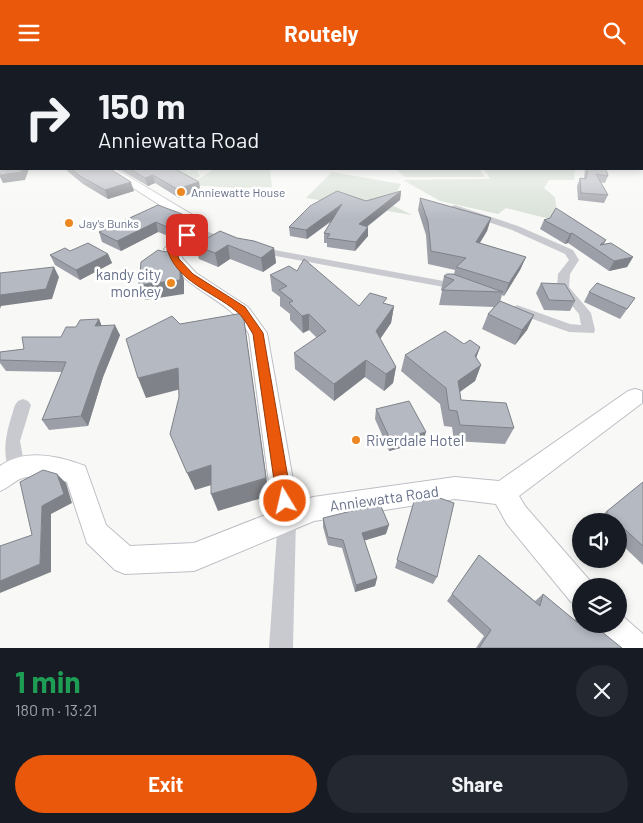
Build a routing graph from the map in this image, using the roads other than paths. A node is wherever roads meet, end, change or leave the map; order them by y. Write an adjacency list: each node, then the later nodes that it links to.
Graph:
1 (111, 170): 3 (street)
2 (455, 208): 5 (street)
3 (194, 230): 4 (street); 10 (street)
4 (470, 291)
5 (504, 304)
6 (635, 397): 9 (street)
7 (24, 405): 8 (street)
8 (8, 474): 10 (street, Anniewatta Road)
9 (503, 493): 10 (street, Anniewatta Road); 11 (street)
10 (287, 518): 13 (street)
11 (572, 581)
12 (616, 633): 14 (street)
13 (280, 648)
14 (635, 648)

